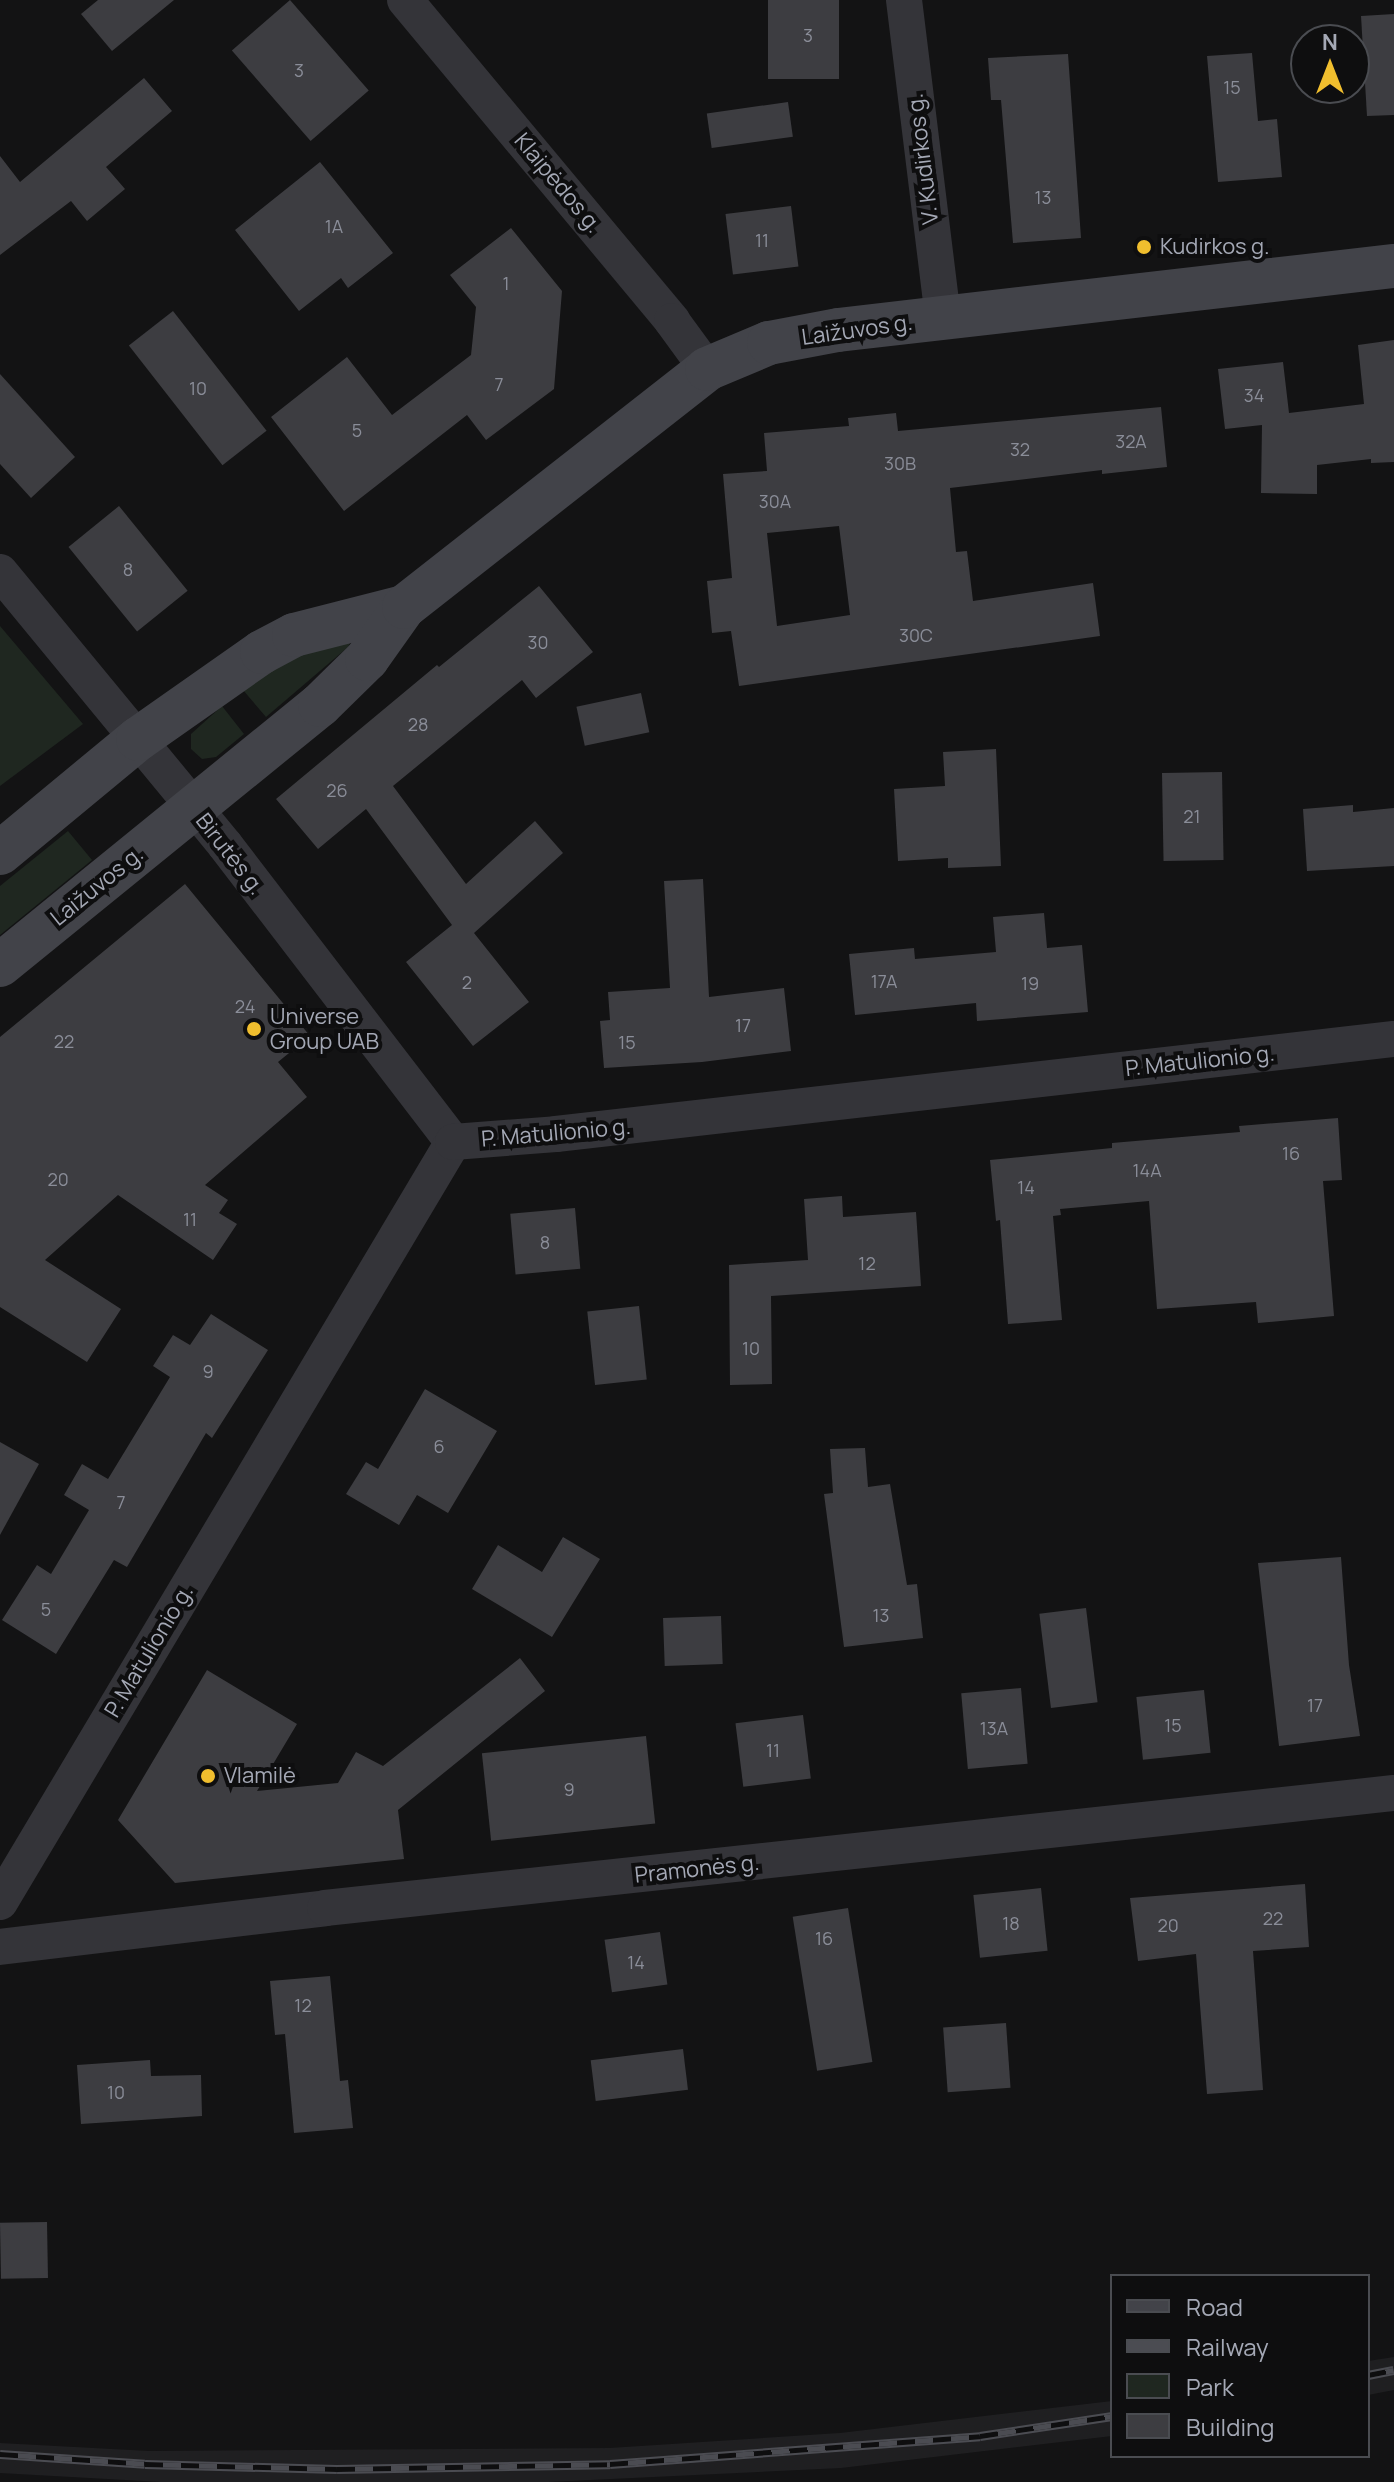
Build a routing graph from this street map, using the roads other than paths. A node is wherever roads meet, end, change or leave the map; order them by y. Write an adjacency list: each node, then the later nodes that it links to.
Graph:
1 (405, 0): 5 (street, Klaipėdos g.)
2 (904, 0): 4 (street, V. Kudirkos g.)
3 (1394, 266): 4 (main road, Laižuvos g.)
4 (943, 318): 5 (main road, Laižuvos g.)
5 (707, 369): 7 (main road, Laižuvos g.)
6 (0, 572): 8 (street, Birutės g.)
7 (404, 607): 8 (main road); 9 (main road, Laižuvos g.)
8 (138, 739): 9 (street, Birutės g.); 10 (main road)
9 (193, 807): 11 (main road, Laižuvos g.); 13 (street, Birutės g.)
10 (0, 853)
11 (0, 965)
12 (1394, 1039): 13 (street, P. Matulionio g.)
13 (453, 1142): 15 (street, P. Matulionio g.)
14 (1394, 1793): 16 (street, Pramonės g.)
15 (0, 1902)
16 (0, 1947)

